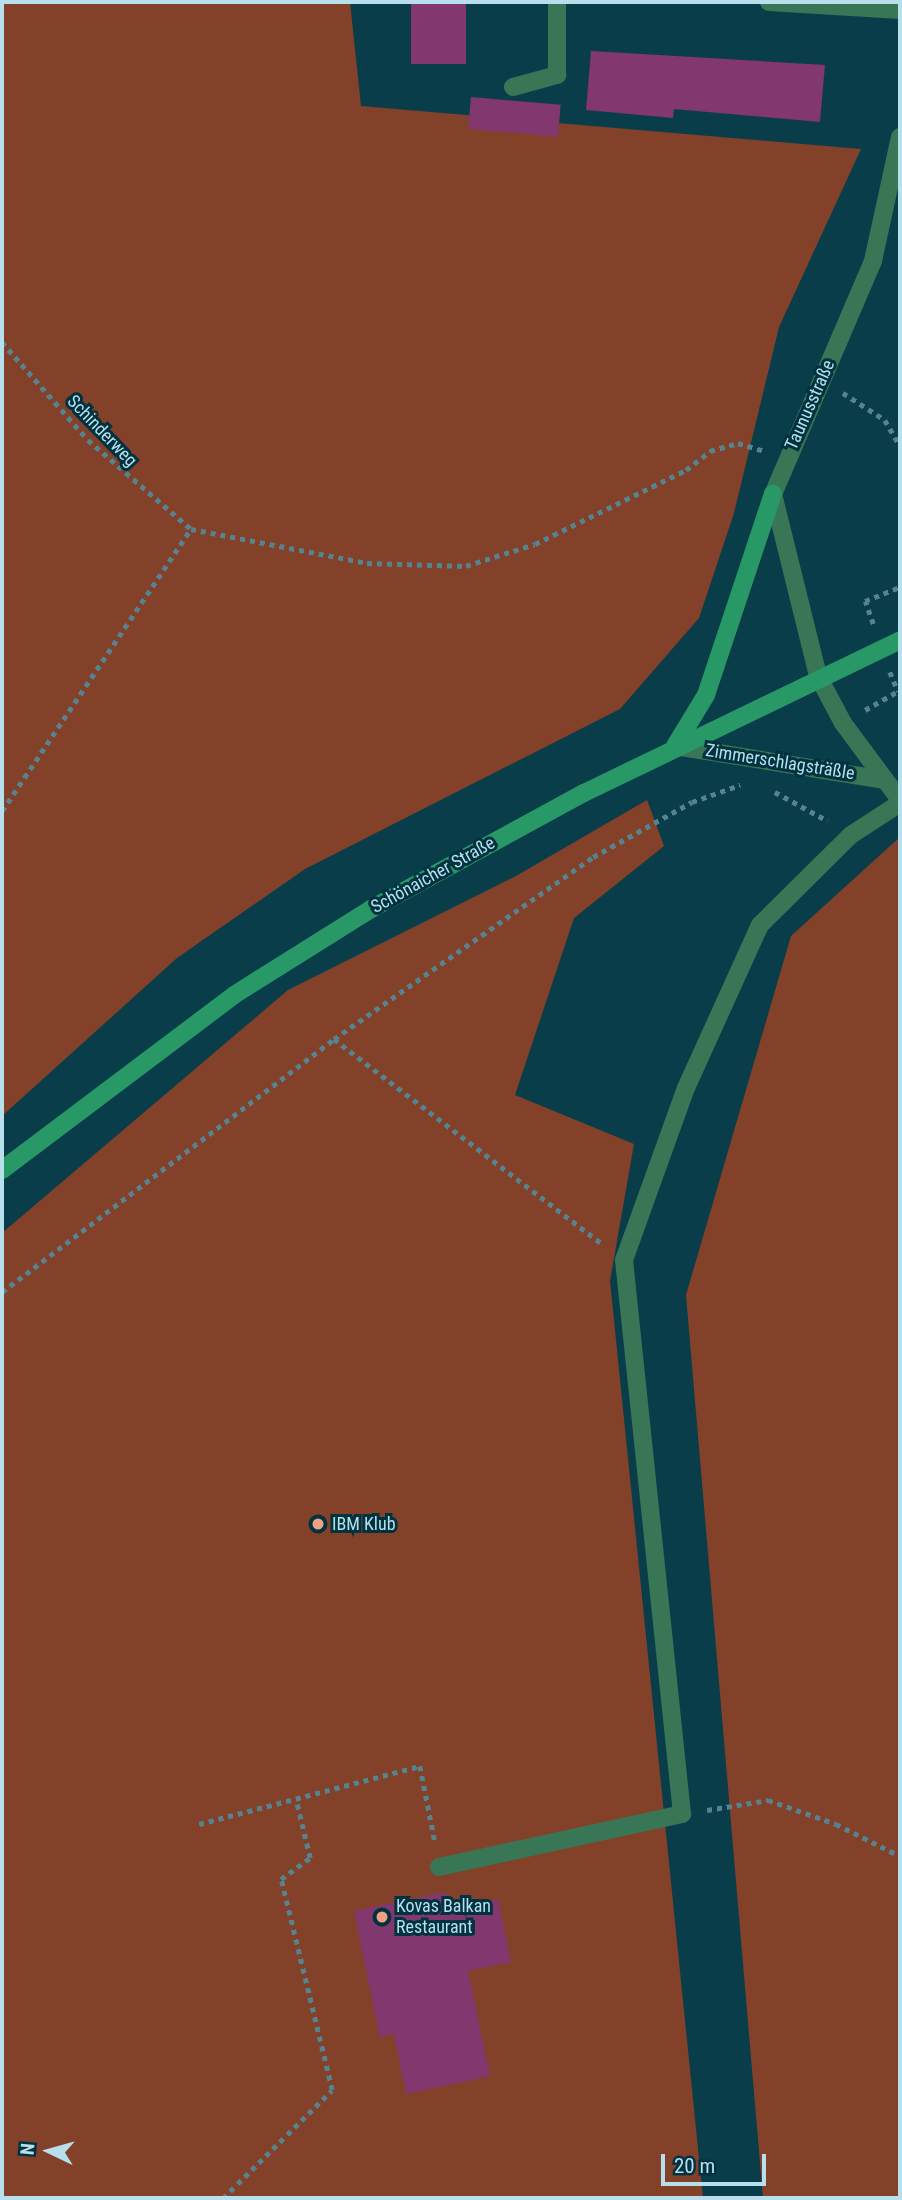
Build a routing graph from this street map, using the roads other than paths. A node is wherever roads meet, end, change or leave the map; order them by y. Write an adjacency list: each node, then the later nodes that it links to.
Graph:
1 (557, 2): 4 (street)
2 (769, 2): 3 (street)
3 (900, 10)
4 (513, 87)
5 (900, 137): 6 (street, Taunusstraße)
6 (773, 494): 8 (street); 9 (main road)
7 (900, 640): 8 (main road, Schönaicher Straße)
8 (818, 676): 9 (main road, Schönaicher Straße); 10 (street, Zimmerschlagsträßle)
9 (675, 746): 10 (street, Zimmerschlagsträßle); 12 (main road, Schönaicher Straße)
10 (885, 780): 11 (street, Zimmerschlagsträßle)
11 (900, 801): 13 (street)
12 (2, 1170)
13 (439, 1867)

